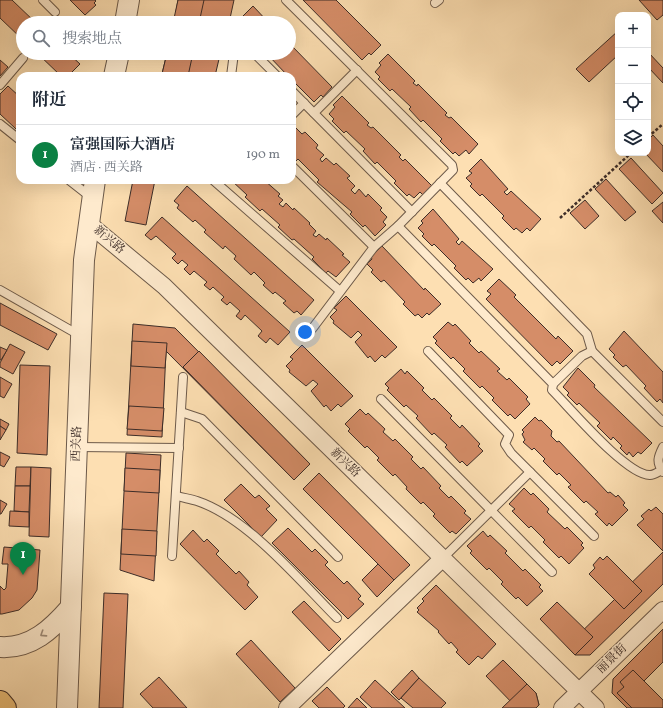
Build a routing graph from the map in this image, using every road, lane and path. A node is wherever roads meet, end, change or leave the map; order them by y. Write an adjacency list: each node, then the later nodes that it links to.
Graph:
1 (43, 0): 4 (lane)
2 (129, 0): 5 (street)
3 (286, 0): 10 (lane)
4 (55, 12)
5 (126, 16)
6 (21, 60): 14 (lane)
7 (117, 60): 11 (street)
8 (233, 60): 12 (lane)
9 (261, 60): 13 (lane)
10 (357, 70): 18 (lane); 27 (lane)
11 (115, 72)
12 (232, 72)
13 (272, 72)
14 (0, 85)
15 (296, 96): 16 (lane)
16 (304, 103): 17 (lane); 18 (lane)
17 (296, 111)
18 (314, 114): 29 (lane)
19 (663, 124): 21 (path)
20 (2, 128): 22 (lane)
21 (651, 134)
22 (16, 137)
23 (628, 156): 30 (path)
24 (296, 170): 33 (lane)
25 (80, 184): 28 (lane)
26 (218, 184): 35 (lane)
27 (440, 184): 29 (lane); 39 (lane)
28 (93, 189): 31 (street, 西关路)
29 (412, 212): 32 (lane)
30 (560, 218)
31 (88, 223): 37 (street, 西关路); 55 (street, 新兴路)
32 (398, 226): 33 (lane); 41 (lane)
33 (374, 247): 35 (lane)
34 (0, 290): 37 (lane)
35 (340, 292): 36 (lane)
36 (312, 329)
37 (81, 336): 45 (street, 西关路)
38 (428, 351): 49 (lane)
39 (592, 351): 41 (lane); 44 (lane)
40 (183, 377): 43 (lane)
41 (552, 384): 48 (lane)
42 (381, 399): 51 (lane)
43 (181, 412): 47 (lane); 54 (lane)
44 (663, 422)
45 (77, 447): 47 (lane); 57 (street, 西关路)
46 (663, 447): 48 (lane)
47 (179, 448): 50 (lane)
48 (662, 471)
49 (530, 472): 51 (lane); 52 (lane)
50 (177, 496): 53 (lane); 59 (lane)
51 (491, 510): 55 (lane); 56 (lane)
52 (594, 536)
53 (172, 556)
54 (338, 557)
55 (443, 558): 61 (street, 新兴路); 65 (street)
56 (552, 572)
57 (71, 607): 60 (street, one-way to 60); 64 (street, 西关路)
58 (663, 610): 61 (street, 丽景街)
59 (337, 618)
60 (0, 647)
61 (579, 691): 66 (street, 丽景街); 67 (street, 新兴路)
62 (0, 702): 63 (main road)
63 (6, 708)
64 (67, 708)
65 (287, 708)
66 (562, 708)
67 (596, 708)

